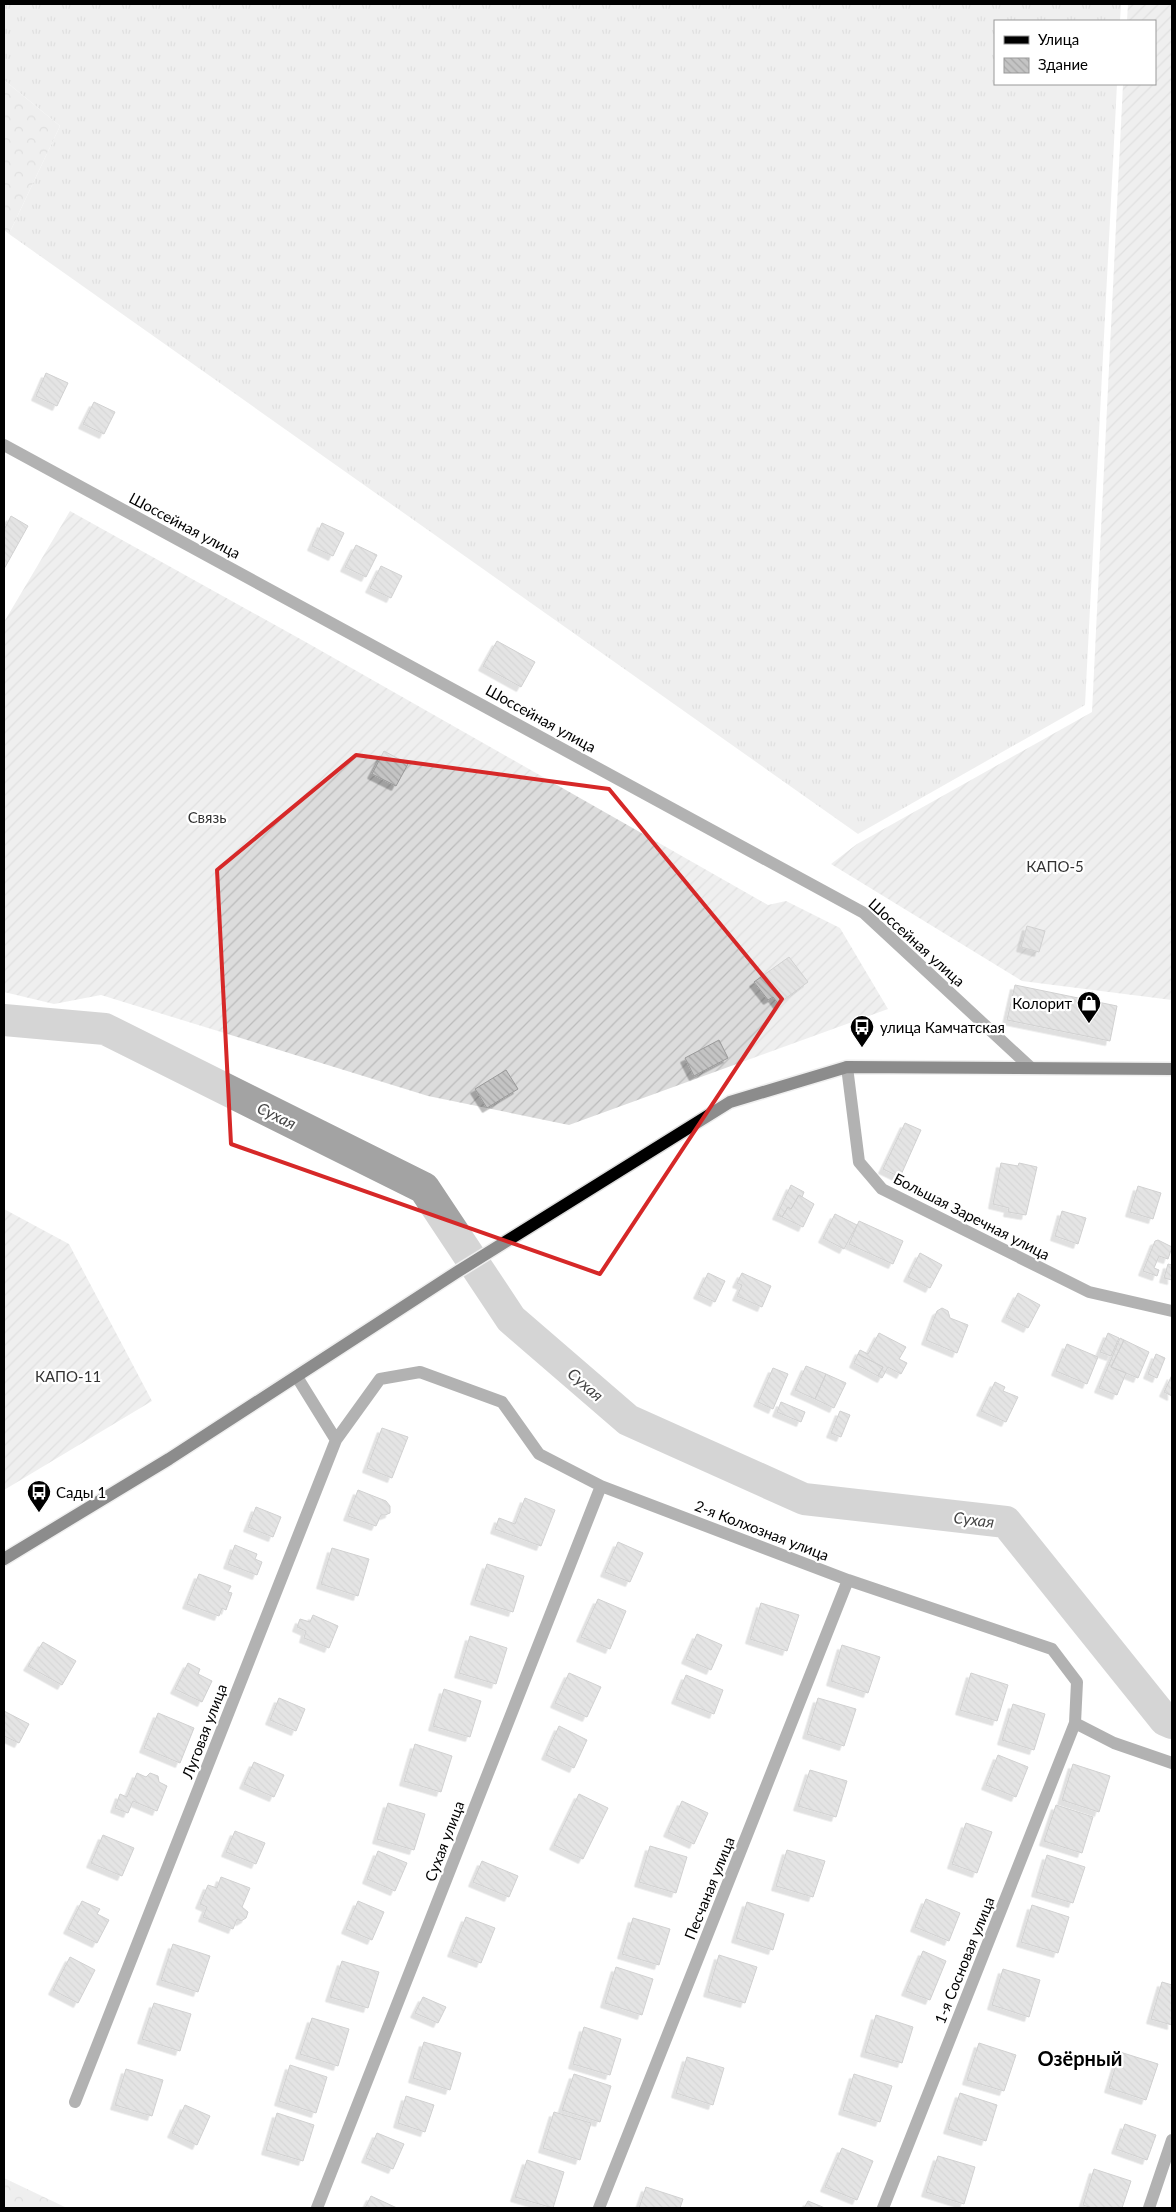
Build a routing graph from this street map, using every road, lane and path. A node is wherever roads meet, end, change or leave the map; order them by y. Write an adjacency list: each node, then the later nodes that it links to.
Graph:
1 (4, 446): 3 (street, Шоссейная улица)
2 (847, 1067): 3 (main road); 5 (street, Большая Заречная улица); 6 (main road)
3 (1030, 1067): 4 (main road)
4 (1172, 1069)
5 (1172, 1311)
6 (297, 1378): 7 (street); 9 (main road)
7 (336, 1440): 8 (street, 2-я Колхозная улица); 13 (street, Луговая улица)
8 (601, 1486): 10 (street, 2-я Колхозная улица); 15 (street, Сухая улица)
9 (4, 1559)
10 (848, 1580): 11 (street, 2-я Колхозная улица); 16 (street, Песчаная улица)
11 (1075, 1724): 12 (street); 17 (street, 1-я Сосновая улица)
12 (1172, 1764)
13 (75, 2102)
14 (1172, 2140): 18 (street)
15 (316, 2208)
16 (599, 2208)
17 (883, 2208)
18 (1149, 2208)

